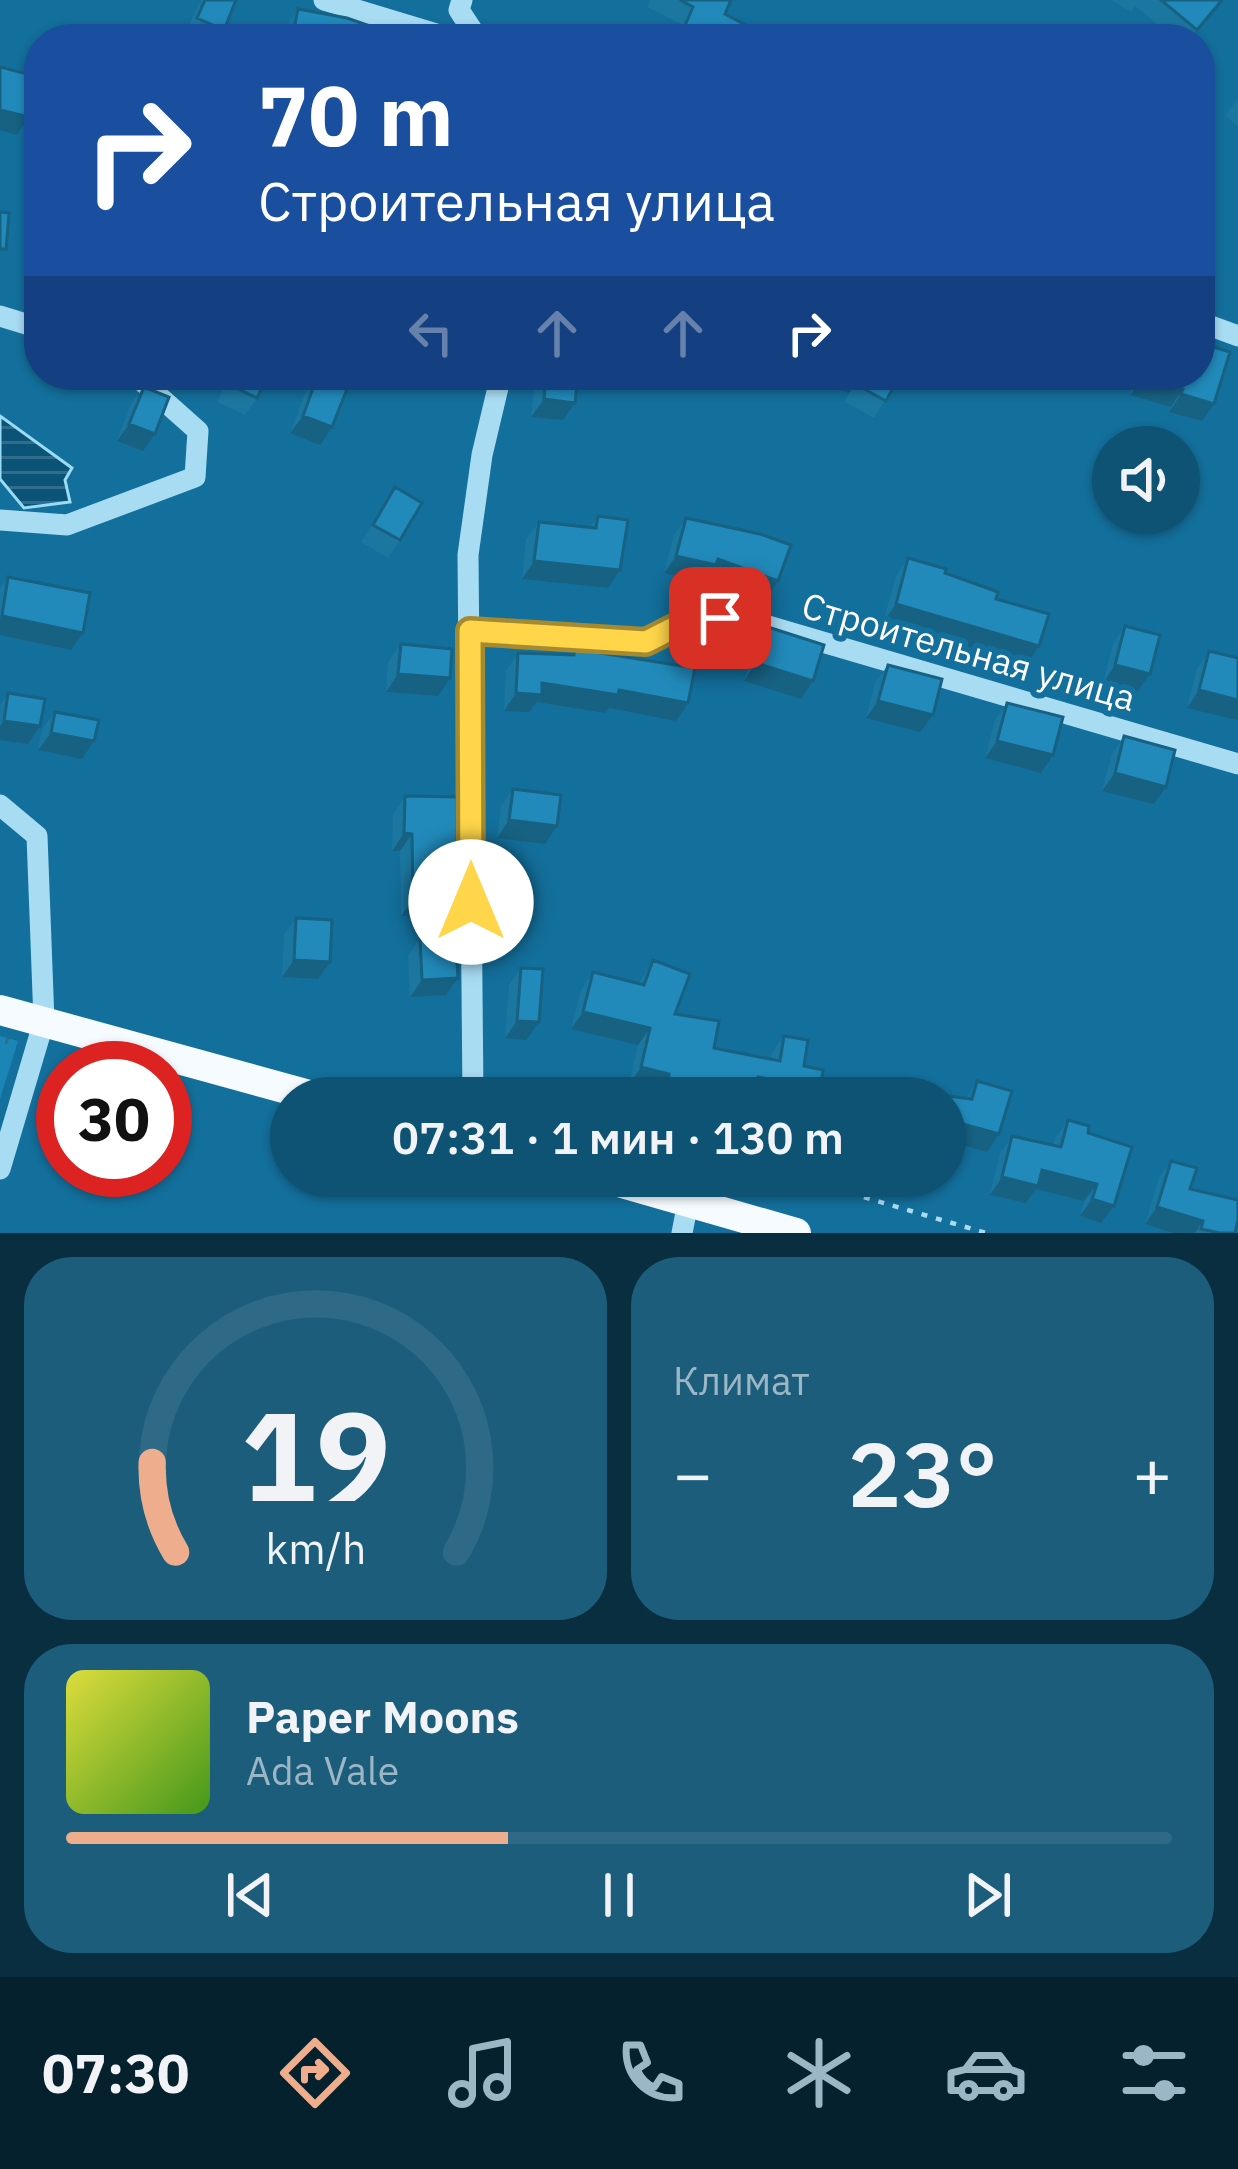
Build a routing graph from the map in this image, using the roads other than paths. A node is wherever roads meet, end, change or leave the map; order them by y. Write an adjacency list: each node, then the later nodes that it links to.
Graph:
1 (324, 0): 2 (street)
2 (403, 24)
3 (152, 390): 5 (street)
4 (497, 390): 6 (street)
5 (0, 520)
6 (470, 631): 7 (street, Строительная улица); 11 (street)
7 (1238, 764)
8 (0, 805): 10 (street)
9 (0, 1010): 10 (main road)
10 (44, 1021): 12 (main road); 13 (street)
11 (472, 1077)
12 (270, 1084)
13 (0, 1169)
14 (671, 1197): 15 (main road)
15 (688, 1202): 16 (street); 17 (main road)
16 (682, 1233)
17 (796, 1233)

